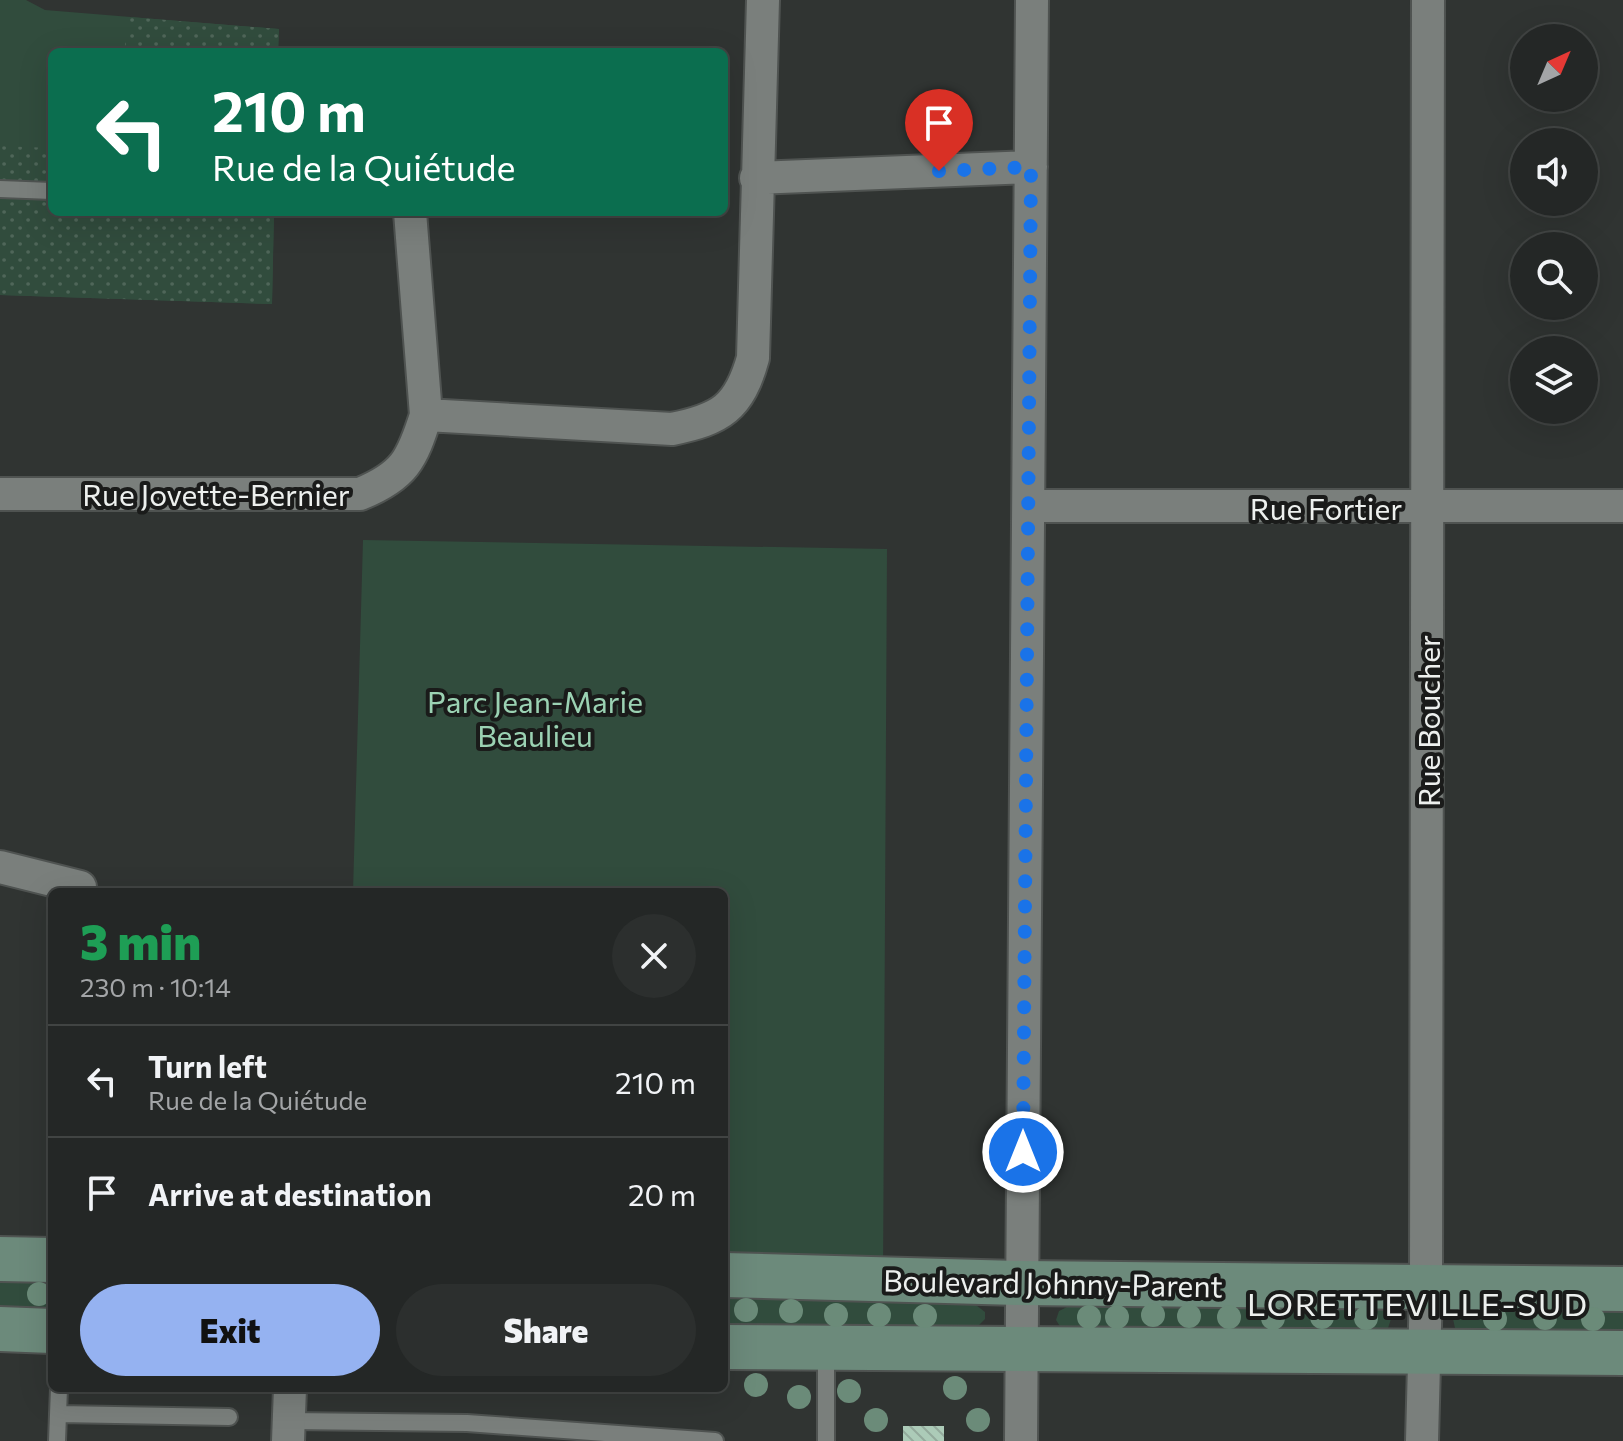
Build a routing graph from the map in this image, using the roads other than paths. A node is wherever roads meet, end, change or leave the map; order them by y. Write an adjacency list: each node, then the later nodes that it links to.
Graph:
1 (763, 0): 5 (street)
2 (1032, 0): 4 (street)
3 (1428, 0): 13 (street, Rue Boucher)
4 (1031, 167): 5 (street); 11 (street)
5 (756, 178): 9 (street)
6 (0, 189): 7 (lane)
7 (48, 191)
8 (410, 216): 9 (street, Rue Jovette-Bernier)
9 (426, 415): 10 (street, Rue Jovette-Bernier)
10 (0, 494)
11 (1029, 506): 13 (street, Rue Fortier); 19 (street)
12 (1623, 506): 13 (street, Rue Fortier)
13 (1427, 507): 20 (street, Rue Boucher)
14 (0, 867): 15 (street)
15 (80, 887)
16 (0, 1259): 17 (street)
17 (48, 1260)
18 (728, 1275): 19 (street, Boulevard Johnny-Parent)
19 (1021, 1283): 20 (street, Boulevard Johnny-Parent); 26 (street)
20 (1426, 1287): 21 (street, Boulevard Johnny-Parent); 27 (street, Rue Boucher)
21 (1623, 1289)
22 (0, 1329): 23 (street)
23 (48, 1331)
24 (728, 1347): 25 (street)
25 (826, 1349): 26 (street); 36 (lane)
26 (1022, 1350): 27 (street); 37 (street)
27 (1424, 1351): 28 (street); 38 (street, Rue Boucher)
28 (1623, 1353)
29 (59, 1392): 31 (lane)
30 (290, 1392): 33 (street)
31 (59, 1414): 32 (lane); 34 (lane)
32 (229, 1417)
33 (288, 1431): 35 (lane)
34 (57, 1441)
35 (715, 1441)
36 (826, 1441)
37 (1021, 1441)
38 (1422, 1441)

